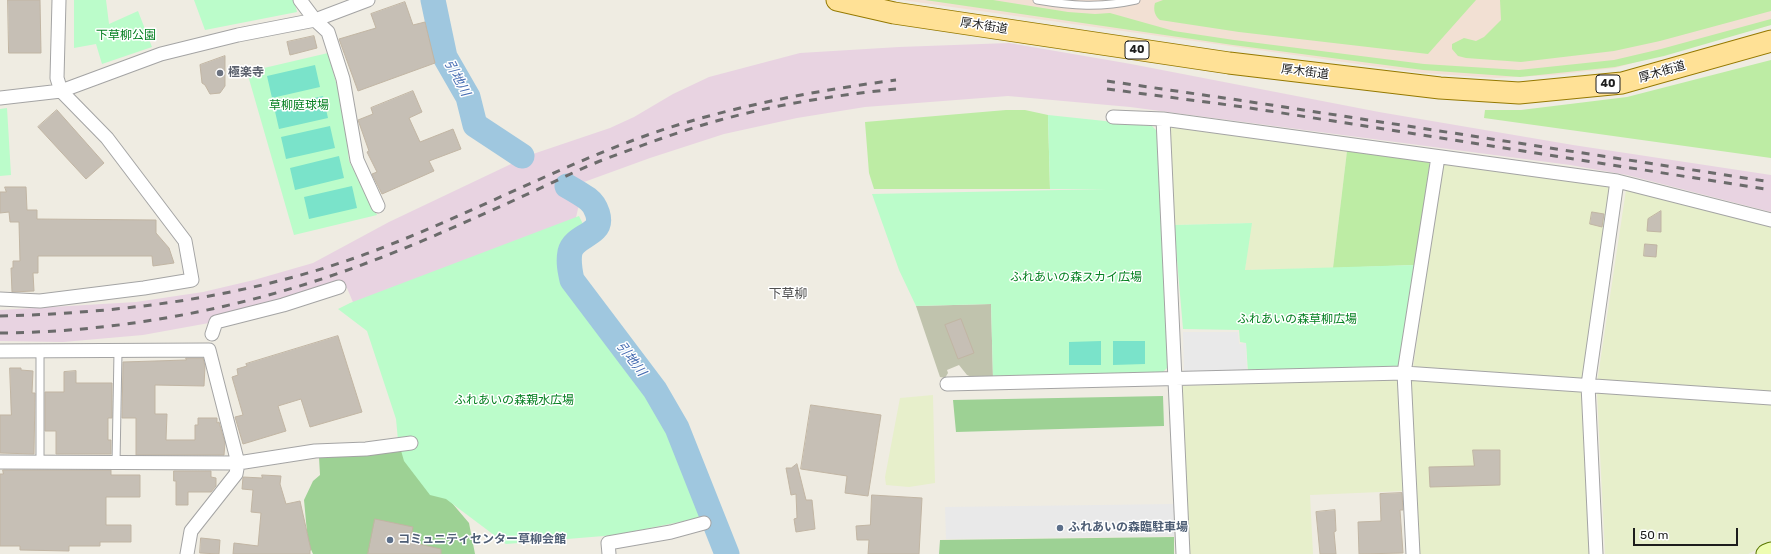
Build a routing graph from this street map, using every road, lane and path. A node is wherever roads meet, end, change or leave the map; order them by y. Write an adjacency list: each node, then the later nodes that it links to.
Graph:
1 (59, 0): 9 (street)
2 (300, 0): 7 (street)
3 (368, 0): 7 (street)
4 (837, 0): 8 (main road, 厚木街道 / 40)
5 (1037, 0): 6 (lane)
6 (1136, 0)
7 (315, 20): 9 (street); 15 (street)
8 (1771, 40)
9 (61, 91): 10 (street); 18 (street)
10 (0, 98)
11 (1113, 117): 12 (street)
12 (1163, 119): 13 (street); 24 (street)
13 (1438, 157): 14 (street); 23 (street)
14 (1617, 181): 16 (street); 26 (street)
15 (378, 206)
16 (1771, 220)
17 (339, 287): 19 (street)
18 (0, 299)
19 (212, 334)
20 (0, 351): 21 (street)
21 (40, 351): 22 (street); 30 (lane)
22 (118, 352): 31 (lane); 32 (street)
23 (1404, 373): 24 (street); 26 (street); 38 (street)
24 (1175, 378): 25 (street); 37 (street)
25 (947, 384)
26 (1588, 385): 27 (street); 39 (street)
27 (1771, 398)
28 (411, 443): 32 (street)
29 (0, 462): 30 (street)
30 (40, 462): 31 (street)
31 (116, 463): 32 (street)
32 (238, 463): 35 (street)
33 (704, 523): 36 (street)
34 (1771, 552): 40 (street)
35 (187, 554)
36 (608, 554)
37 (1183, 554)
38 (1412, 554)
39 (1596, 554)
40 (1766, 554)

